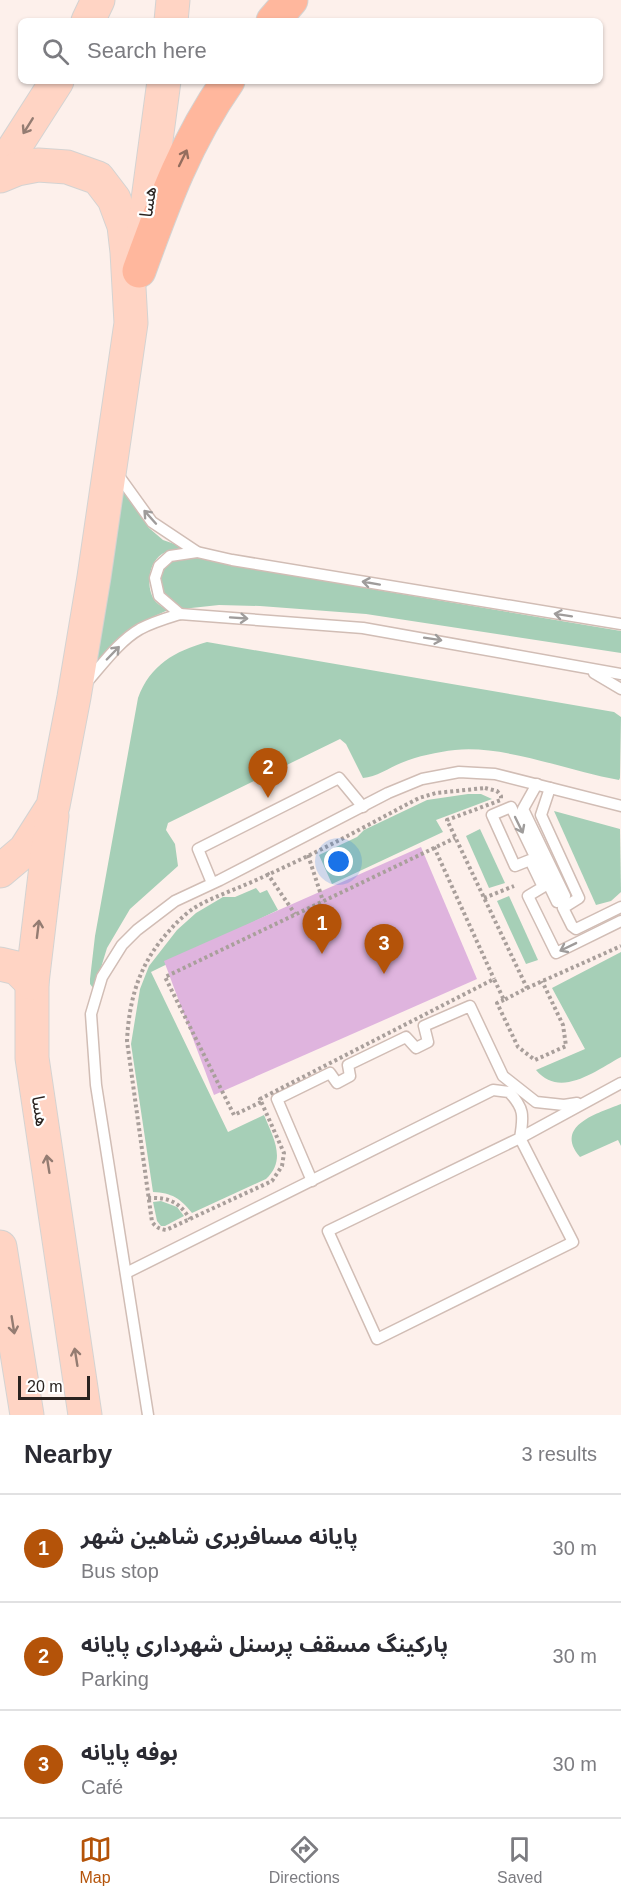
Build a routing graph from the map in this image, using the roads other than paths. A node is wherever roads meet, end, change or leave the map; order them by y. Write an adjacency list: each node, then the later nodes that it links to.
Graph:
1 (98, 0): 4 (main road)
2 (173, 0): 5 (main road)
3 (291, 0): 6 (highway)
4 (89, 18)
5 (171, 18)
6 (276, 18)
7 (55, 84): 10 (main road, one-way to 10)
8 (164, 84): 12 (main road, هسا)
9 (226, 84): 12 (highway, one-way to 9)
10 (0, 170)
11 (0, 177): 13 (main road)
12 (139, 271): 13 (main road, هسا)
13 (131, 323): 14 (main road, هسا)
14 (110, 464): 15 (lane, one-way to 14); 21 (main road, هسا)
15 (197, 552): 16 (lane); 17 (lane, one-way to 15)
16 (180, 614): 18 (lane, one-way to 18); 21 (lane, one-way to 16)
17 (621, 624)
18 (580, 667): 19 (lane); 20 (lane)
19 (621, 674)
20 (621, 689)
21 (75, 697): 24 (main road, هسا)
22 (537, 784): 23 (lane); 26 (lane); 30 (lane, one-way to 22)
23 (550, 788): 25 (lane); 29 (lane)
24 (53, 806): 27 (main road); 32 (main road, هسا, one-way to 24)
25 (621, 806)
26 (363, 807): 28 (lane); 28 (lane)
27 (0, 870)
28 (212, 883): 38 (lane)
29 (621, 908)
30 (621, 921)
31 (0, 964): 32 (main road)
32 (32, 983): 40 (main road, هسا, one-way to 32)
33 (621, 1083): 34 (lane)
34 (586, 1101): 35 (lane); 36 (lane)
35 (520, 1138): 35 (lane); 36 (lane)
36 (312, 1181): 38 (lane)
37 (0, 1247): 39 (main road, one-way to 39)
38 (126, 1273): 41 (lane)
39 (27, 1415)
40 (85, 1415)
41 (148, 1415)

